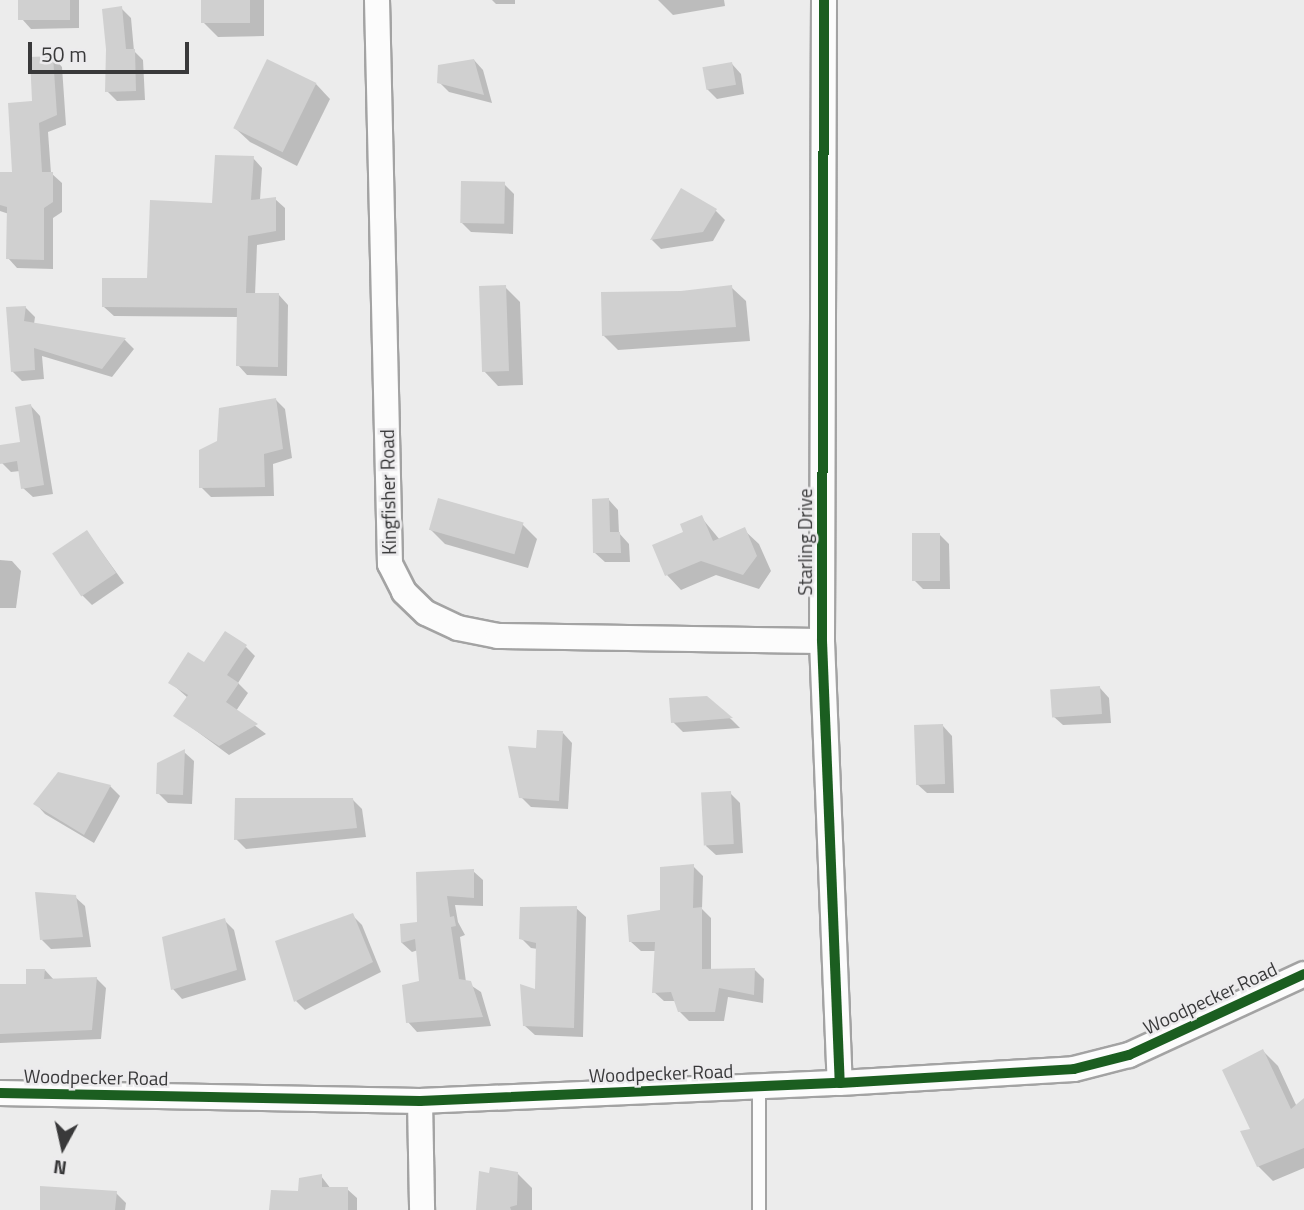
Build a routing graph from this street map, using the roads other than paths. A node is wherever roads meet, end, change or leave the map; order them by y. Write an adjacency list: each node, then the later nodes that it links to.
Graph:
1 (377, 0): 3 (street, Kingfisher Road)
2 (824, 0): 3 (street, Starling Drive)
3 (822, 641): 5 (street, Starling Drive)
4 (1304, 974): 5 (street, Woodpecker Road)
5 (840, 1083): 6 (street, Woodpecker Road)
6 (759, 1087): 8 (street, Woodpecker Road); 10 (lane)
7 (0, 1093): 8 (street, Woodpecker Road)
8 (420, 1101): 9 (street)
9 (422, 1210)
10 (759, 1210)

